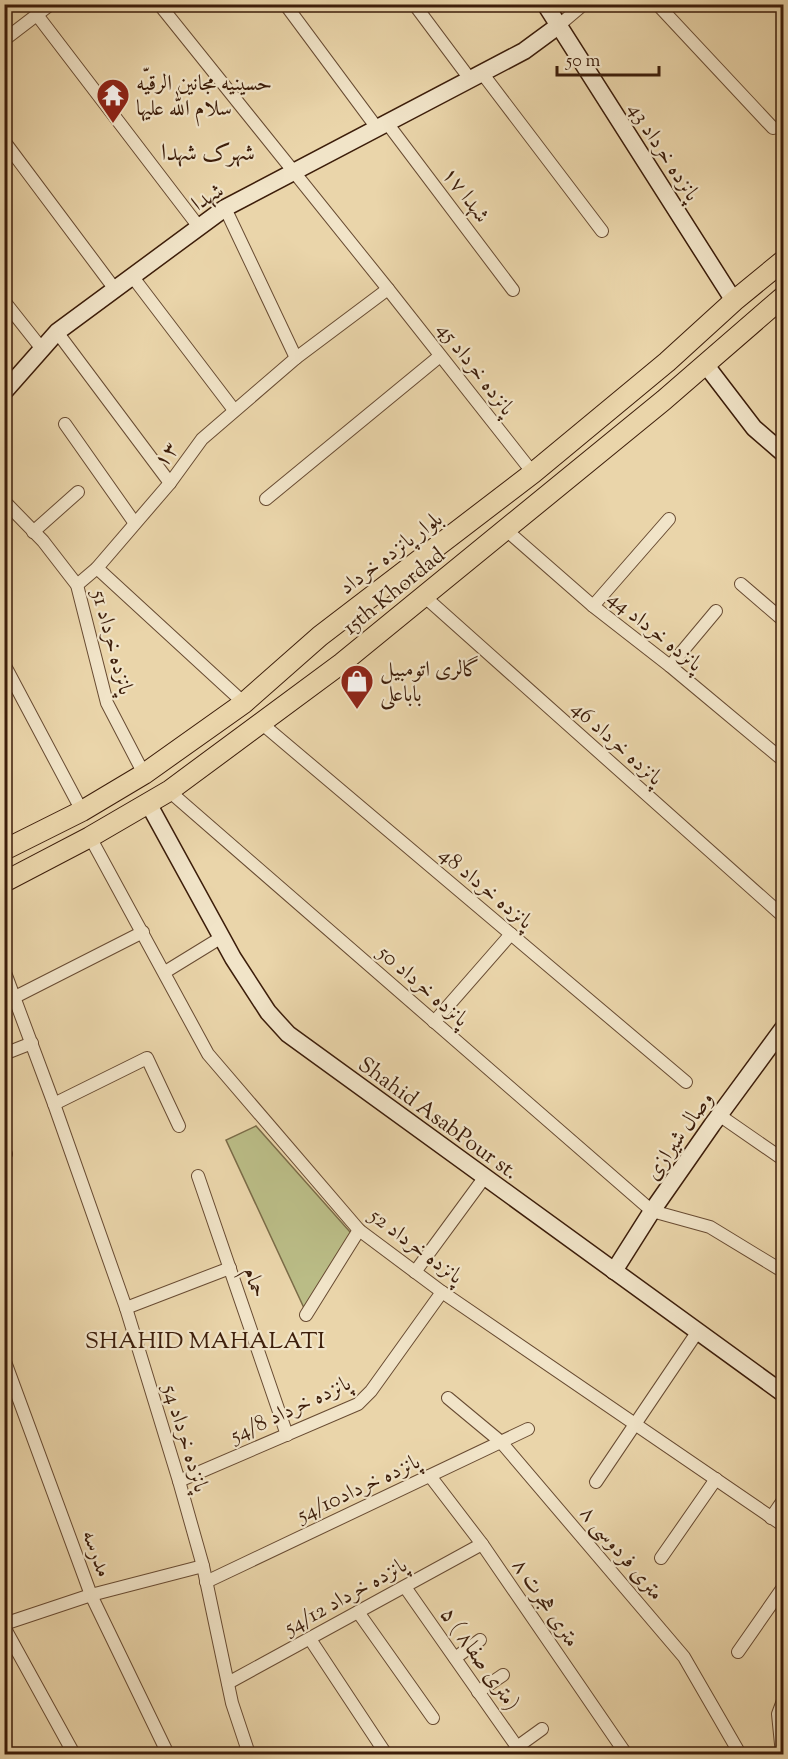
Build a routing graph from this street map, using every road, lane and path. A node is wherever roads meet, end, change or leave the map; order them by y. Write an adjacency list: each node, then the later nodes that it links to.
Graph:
1 (51, 4): 8 (street)
2 (159, 4): 15 (street, پانزده خرداد 45)
3 (285, 4): 12 (street, شهدا ۱۷)
4 (414, 4): 11 (street)
5 (545, 4): 9 (street, پانزده خرداد 43)
6 (584, 4): 9 (street)
7 (657, 4): 13 (street)
8 (37, 15): 10 (street); 17 (street)
9 (558, 26): 11 (street, شهدا); 26 (street, پانزده خرداد 43)
10 (4, 40)
11 (476, 76): 12 (street, شهدا); 18 (street)
12 (382, 125): 15 (street, شهدا); 23 (street, شهدا ۱۷)
13 (773, 128)
14 (4, 141): 21 (street)
15 (294, 172): 16 (street, شهدا); 22 (street, پانزده خرداد 45)
16 (225, 208): 17 (street, شهدا); 30 (street)
17 (199, 227): 20 (street, شهدا)
18 (602, 231)
19 (783, 260): 26 (main road, بلوار پانزده خرداد)
20 (132, 276): 21 (street, شهدا); 33 (street)
21 (114, 288): 27 (street, شهدا)
22 (388, 289): 29 (street, پانزده خرداد 45); 30 (street, ۱۳)
23 (513, 290)
24 (783, 296): 31 (main road, 15th Khordad)
25 (4, 301): 28 (street)
26 (734, 301): 36 (main road, بلوار پانزده خرداد)
27 (57, 332): 28 (street, شهدا); 37 (street)
28 (42, 349): 32 (street, شهدا)
29 (440, 356): 36 (street, پانزده خرداد 45); 39 (street)
30 (296, 358): 33 (street, ۱۳)
31 (705, 364): 35 (street); 43 (main road, 15th Khordad)
32 (4, 392)
33 (234, 410): 37 (street, ۱۳)
34 (65, 424): 42 (street)
35 (783, 454)
36 (533, 473): 54 (main road, بلوار پانزده خرداد)
37 (170, 483): 42 (street, ۱۳)
38 (78, 492): 44 (street)
39 (266, 499)
40 (4, 501): 44 (street)
41 (669, 519): 49 (street)
42 (135, 522): 45 (street, ۱۳)
43 (505, 529): 48 (main road, 15th Khordad); 49 (street, پانزده خرداد 44)
44 (33, 532): 47 (street)
45 (97, 568): 47 (street, ۱۳); 54 (street)
46 (741, 584): 51 (street)
47 (77, 585): 57 (street, پانزده خرداد 51)
48 (424, 597): 55 (main road, 15th Khordad); 64 (street, پانزده خرداد 46)
49 (593, 606): 53 (street, پانزده خرداد 44)
50 (716, 611): 53 (street)
51 (783, 621)
52 (4, 663): 60 (street)
53 (670, 666): 56 (street, پانزده خرداد 44)
54 (244, 704): 57 (main road, بلوار پانزده خرداد)
55 (261, 723): 58 (main road, 15th Khordad); 66 (street, پانزده خرداد 48)
56 (783, 761)
57 (144, 774): 60 (main road, بلوار پانزده خرداد)
58 (169, 791): 59 (main road, 15th Khordad); 71 (street, پانزده خرداد 50)
59 (148, 803): 61 (main road, 15th Khordad); 67 (street, Shahid AsabPour st.)
60 (82, 811): 62 (main road, بلوار پانزده خرداد)
61 (90, 837): 63 (main road, 15th Khordad); 65 (street, پانزده خرداد 52)
62 (4, 850)
63 (4, 882)
64 (783, 917)
65 (143, 932): 69 (street, پانزده خرداد 52); 70 (street)
66 (511, 934): 71 (street); 75 (street, پانزده خرداد 48)
67 (222, 937): 69 (street); 81 (street, Shahid AsabPour st.)
68 (4, 970): 70 (street, پانزده خرداد 54)
69 (165, 972): 83 (street, پانزده خرداد 52)
70 (15, 997): 73 (street, پانزده خرداد 54)
71 (434, 1022): 82 (street, پانزده خرداد 50)
72 (782, 1030): 77 (street, وصال شیرازی)
73 (32, 1043): 74 (street); 76 (street, پانزده خرداد 54)
74 (4, 1054)
75 (686, 1082)
76 (54, 1104): 78 (street); 89 (street, پانزده خرداد 54)
77 (719, 1115): 79 (street); 82 (street, وصال شیرازی)
78 (179, 1126)
79 (783, 1160)
80 (198, 1176): 84 (street, حمام)
81 (484, 1178): 85 (street, Shahid AsabPour st.); 86 (street)
82 (652, 1211): 85 (street, وصال شیرازی); 87 (street)
83 (359, 1230): 86 (street, پانزده خرداد 52); 90 (street)
84 (230, 1268): 89 (street); 97 (street, حمام)
85 (614, 1271): 91 (street, Shahid AsabPour st.)
86 (415, 1272): 88 (street, پانزده خرداد 52)
87 (783, 1272)
88 (442, 1292): 95 (street, پانزده خرداد 52); 97 (street, پانزده خرداد 54/8)
89 (126, 1308): 101 (street, پانزده خرداد 54)
90 (306, 1315)
91 (698, 1331): 93 (street, Shahid AsabPour st.); 95 (street)
92 (4, 1359): 112 (street, مدرسه)
93 (783, 1394)
94 (448, 1398): 98 (street, ۸ متری فردوسی)
95 (636, 1423): 100 (street, پانزده خرداد 52); 102 (street)
96 (528, 1429): 98 (street, پانزده خرداد54/10)
97 (287, 1435): 101 (street, پانزده خرداد 54/8)
98 (501, 1442): 99 (street, پانزده خرداد54/10); 131 (street, ۸ متری فردوسی)
99 (430, 1476): 106 (street, ۸ متری هجرت); 109 (street, پانزده خرداد54/10)
100 (716, 1479): 104 (street, پانزده خرداد 52); 107 (street)
101 (179, 1481): 108 (street, پانزده خرداد 54)
102 (596, 1482)
103 (783, 1499): 104 (street)
104 (771, 1518): 105 (street, پانزده خرداد 52)
105 (783, 1526)
106 (482, 1544): 111 (street, پانزده خرداد 54/12); 130 (street, ۸ متری هجرت)
107 (661, 1558)
108 (203, 1566): 109 (street, پانزده خرداد 54); 112 (street)
109 (206, 1582): 120 (street, پانزده خرداد 54)
110 (783, 1586): 117 (street)
111 (405, 1587): 113 (street, پانزده خرداد 54/12); 118 (street, ۵ ( ۸متری صفا))
112 (91, 1595): 114 (street); 127 (street, مدرسه)
113 (358, 1612): 115 (street, پانزده خرداد 54/12); 123 (street)
114 (4, 1626): 126 (street)
115 (310, 1639): 120 (street, پانزده خرداد 54/12); 129 (street)
116 (480, 1640): 118 (street)
117 (738, 1652)
118 (454, 1658): 121 (street, ۵ ( ۸متری صفا))
119 (503, 1675): 121 (street)
120 (228, 1683): 128 (street, پانزده خرداد 54)
121 (478, 1692): 125 (street, ۵ ( ۸متری صفا))
122 (783, 1698): 132 (street)
123 (433, 1718)
124 (542, 1729): 125 (street)
125 (519, 1751)
126 (74, 1755)
127 (168, 1755)
128 (249, 1755)
129 (386, 1755)
130 (626, 1755)
131 (740, 1755)
132 (782, 1755)

